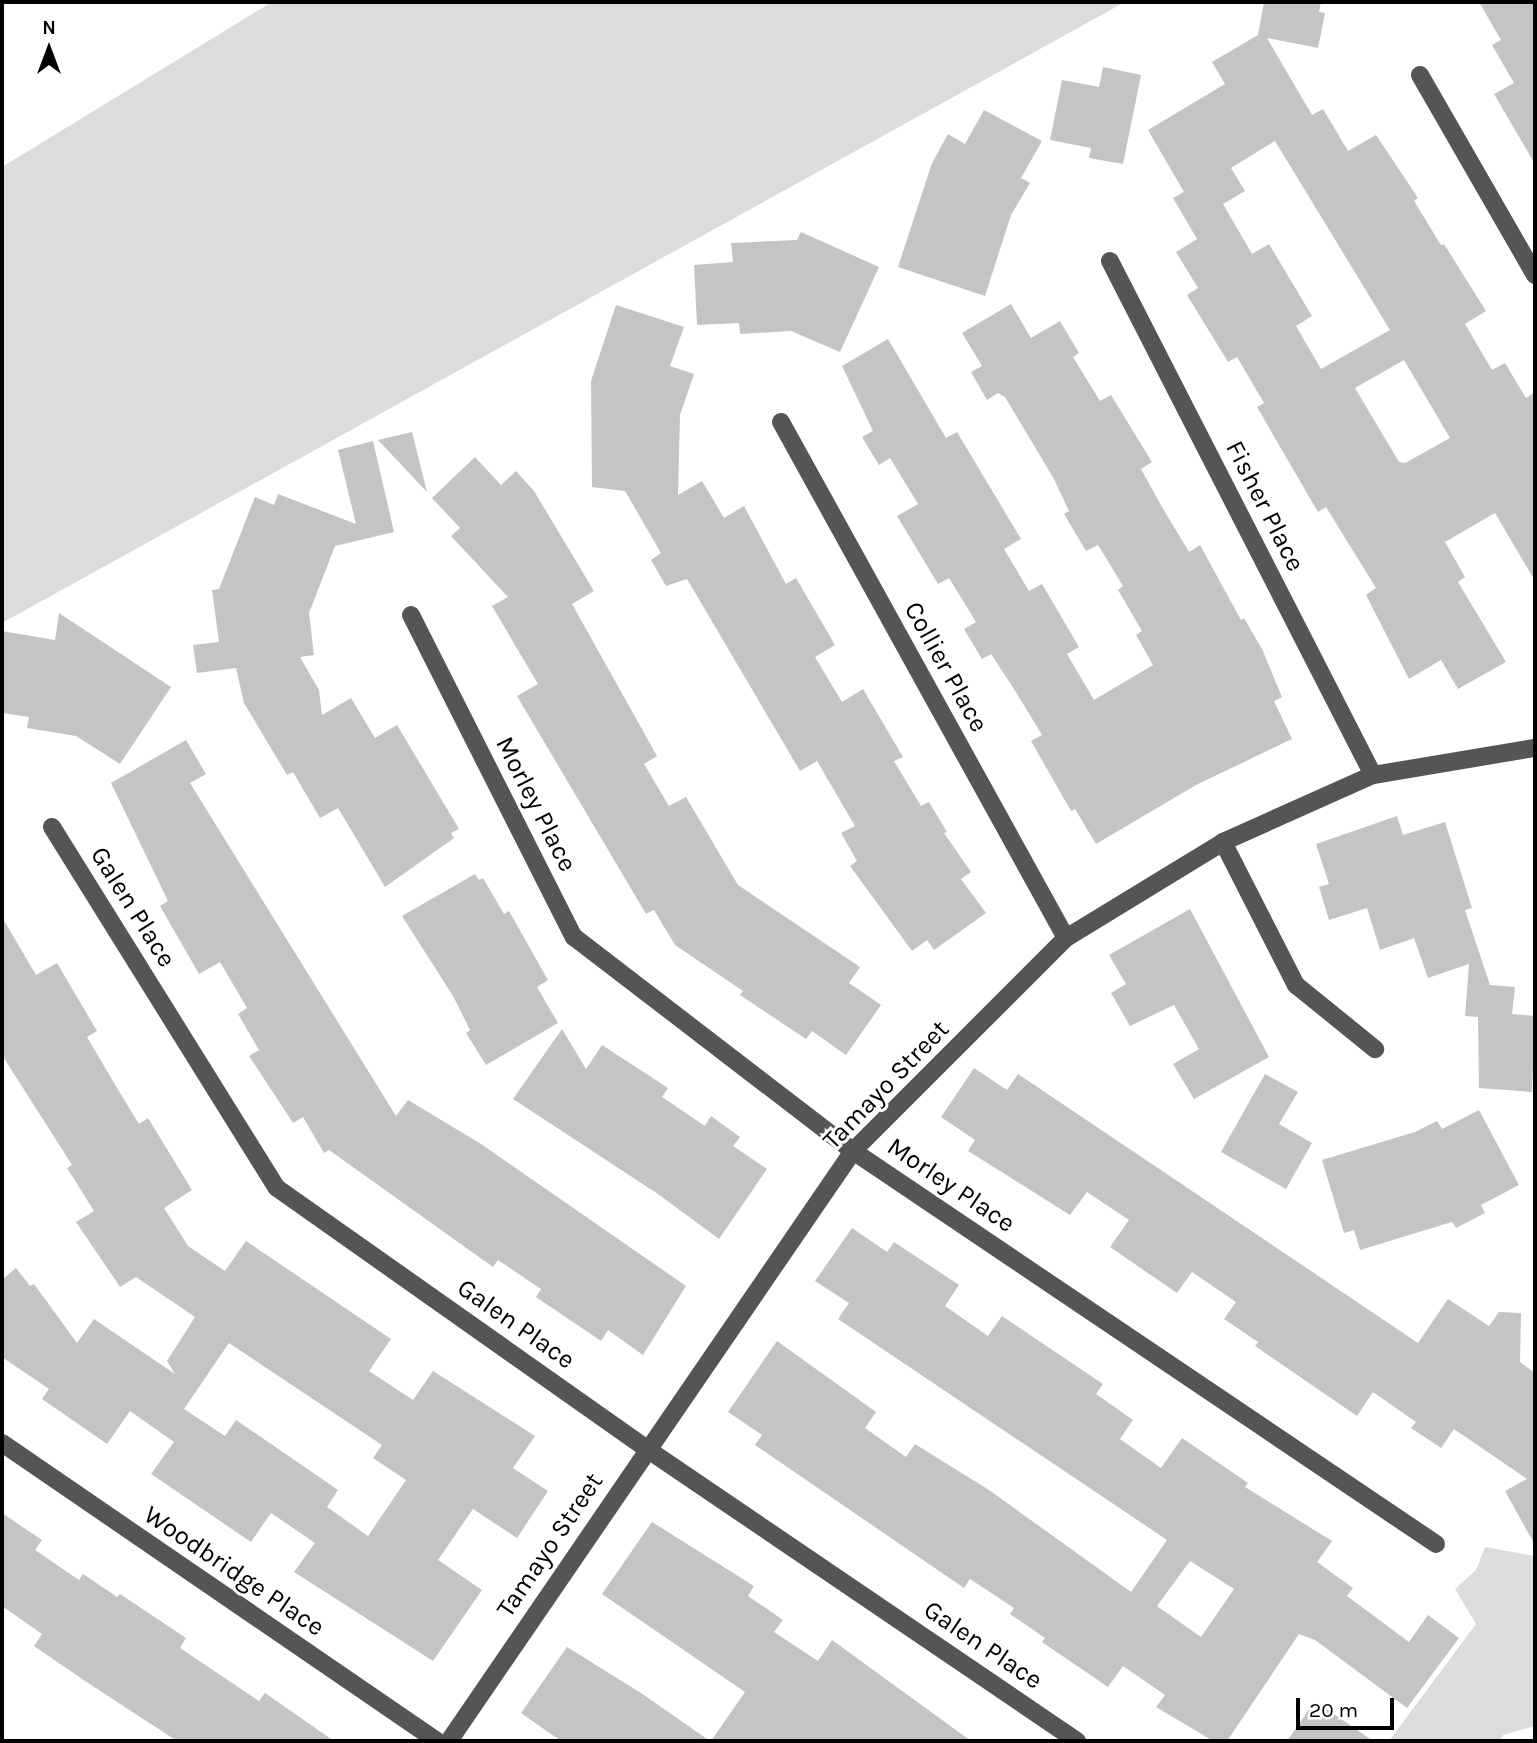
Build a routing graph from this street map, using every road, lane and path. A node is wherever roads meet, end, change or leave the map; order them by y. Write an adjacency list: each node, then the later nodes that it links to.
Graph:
1 (1420, 75): 3 (street)
2 (1110, 261): 7 (street, Fisher Place)
3 (1535, 275)
4 (780, 422): 10 (street, Collier Place)
5 (411, 615): 12 (street, Morley Place)
6 (1535, 748): 7 (street, Tamayo Street)
7 (1373, 775): 9 (street, Tamayo Street)
8 (52, 827): 14 (street, Galen Place)
9 (1223, 842): 10 (street, Tamayo Street); 11 (street)
10 (1066, 938): 12 (street, Tamayo Street)
11 (1375, 1049)
12 (853, 1151): 14 (street, Tamayo Street); 15 (street, Morley Place)
13 (2, 1443): 16 (street, Woodbridge Place)
14 (647, 1448): 17 (street, Tamayo Street); 18 (street, Galen Place)
15 (1436, 1544)
16 (437, 1741)
17 (449, 1741)
18 (1077, 1741)

